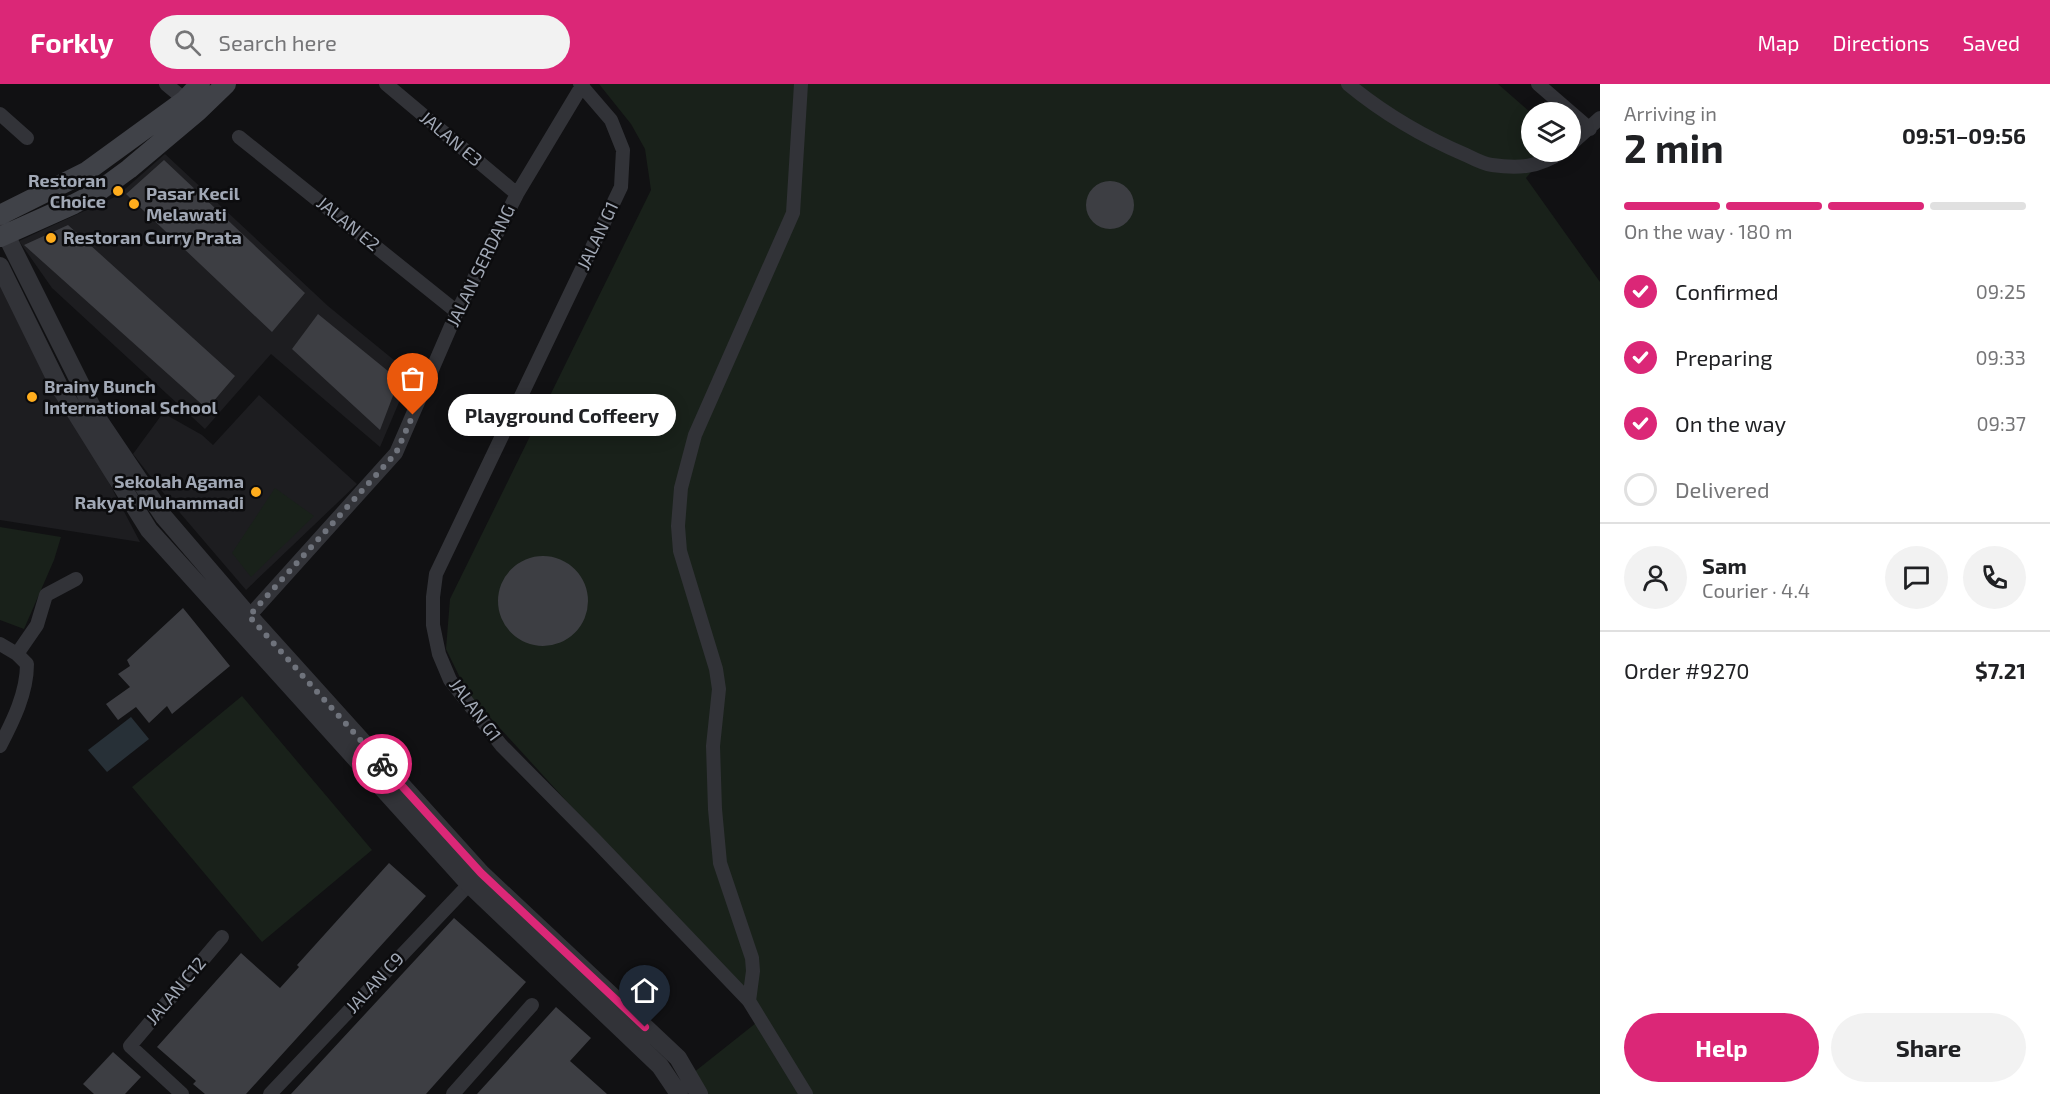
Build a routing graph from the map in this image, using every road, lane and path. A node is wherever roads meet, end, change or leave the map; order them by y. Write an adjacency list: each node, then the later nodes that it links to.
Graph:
1 (166, 84): 9 (street)
2 (200, 84): 9 (main road)
3 (226, 84): 9 (main road)
4 (386, 84): 17 (street, JALAN E3)
5 (801, 84): 29 (street)
6 (1347, 84): 16 (street)
7 (1538, 84): 12 (street)
8 (582, 85): 17 (street, JALAN SERDANG); 29 (street, JALAN G1)
9 (192, 106): 18 (main road); 19 (main road)
10 (0, 114): 15 (street)
11 (1600, 118): 12 (street)
12 (1590, 129): 13 (street)
13 (1581, 136)
14 (239, 137): 21 (street, JALAN E2)
15 (27, 138)
16 (1547, 162)
17 (517, 194): 21 (street, JALAN SERDANG)
18 (0, 215)
19 (2, 231): 23 (street)
20 (0, 266): 23 (street)
21 (456, 312): 23 (street, JALAN SERDANG)
22 (76, 579): 25 (street)
23 (244, 623): 27 (street)
24 (0, 644): 25 (street)
25 (22, 659): 26 (street)
26 (0, 746)
27 (475, 879): 32 (street, JALAN C9); 34 (street); 35 (street)
28 (222, 937): 31 (street, JALAN C12)
29 (749, 1001): 36 (street, JALAN G1)
30 (532, 1005): 33 (street)
31 (182, 1094)
32 (270, 1094)
33 (453, 1094)
34 (679, 1094)
35 (699, 1094)
36 (806, 1094)

